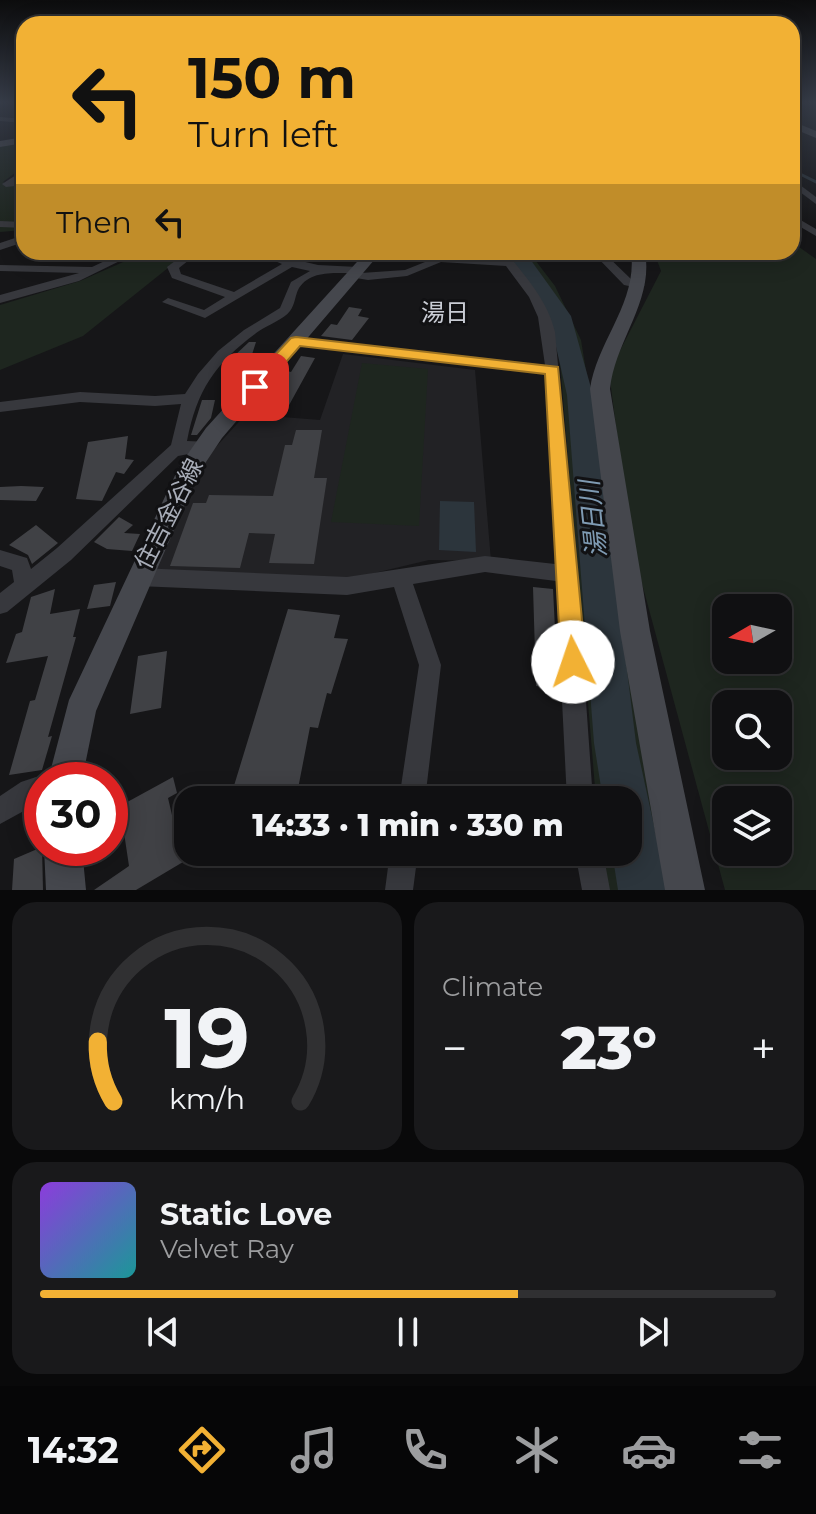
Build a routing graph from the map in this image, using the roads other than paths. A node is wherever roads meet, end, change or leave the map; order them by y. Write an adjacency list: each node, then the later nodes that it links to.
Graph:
1 (800, 188): 2 (street)
2 (816, 201)
3 (800, 223): 4 (street)
4 (803, 236)
5 (117, 260): 17 (street)
6 (183, 260): 19 (street)
7 (282, 260): 12 (street)
8 (438, 260): 13 (street)
9 (508, 260): 23 (street)
10 (605, 260): 18 (street)
11 (641, 260): 18 (street)
12 (291, 263): 16 (street); 19 (street)
13 (362, 266): 16 (street); 22 (street, 住吉金谷線)
14 (0, 268): 15 (street)
15 (28, 268): 17 (street); 20 (street)
16 (321, 269): 24 (street)
17 (96, 270): 20 (street)
18 (639, 285): 45 (street)
19 (235, 296): 21 (street)
20 (0, 298)
21 (168, 302)
22 (296, 341): 23 (street); 26 (street, 住吉金谷線)
23 (552, 370): 29 (street)
24 (191, 398): 25 (street); 27 (street)
25 (0, 407)
26 (204, 446): 27 (street); 31 (street, 住吉金谷線)
27 (178, 448): 32 (street)
28 (0, 558): 32 (street)
29 (567, 574): 30 (street); 36 (street)
30 (400, 576): 31 (street); 35 (street)
31 (138, 577): 34 (street, 住吉金谷線)
32 (24, 582): 33 (street)
33 (0, 605)
34 (69, 762)
35 (414, 786)
36 (579, 786)
37 (24, 795): 38 (street)
38 (0, 811)
39 (64, 866): 42 (street)
40 (402, 866): 43 (street)
41 (592, 866): 44 (street)
42 (66, 890)
43 (399, 890)
44 (596, 890)
45 (685, 890)

